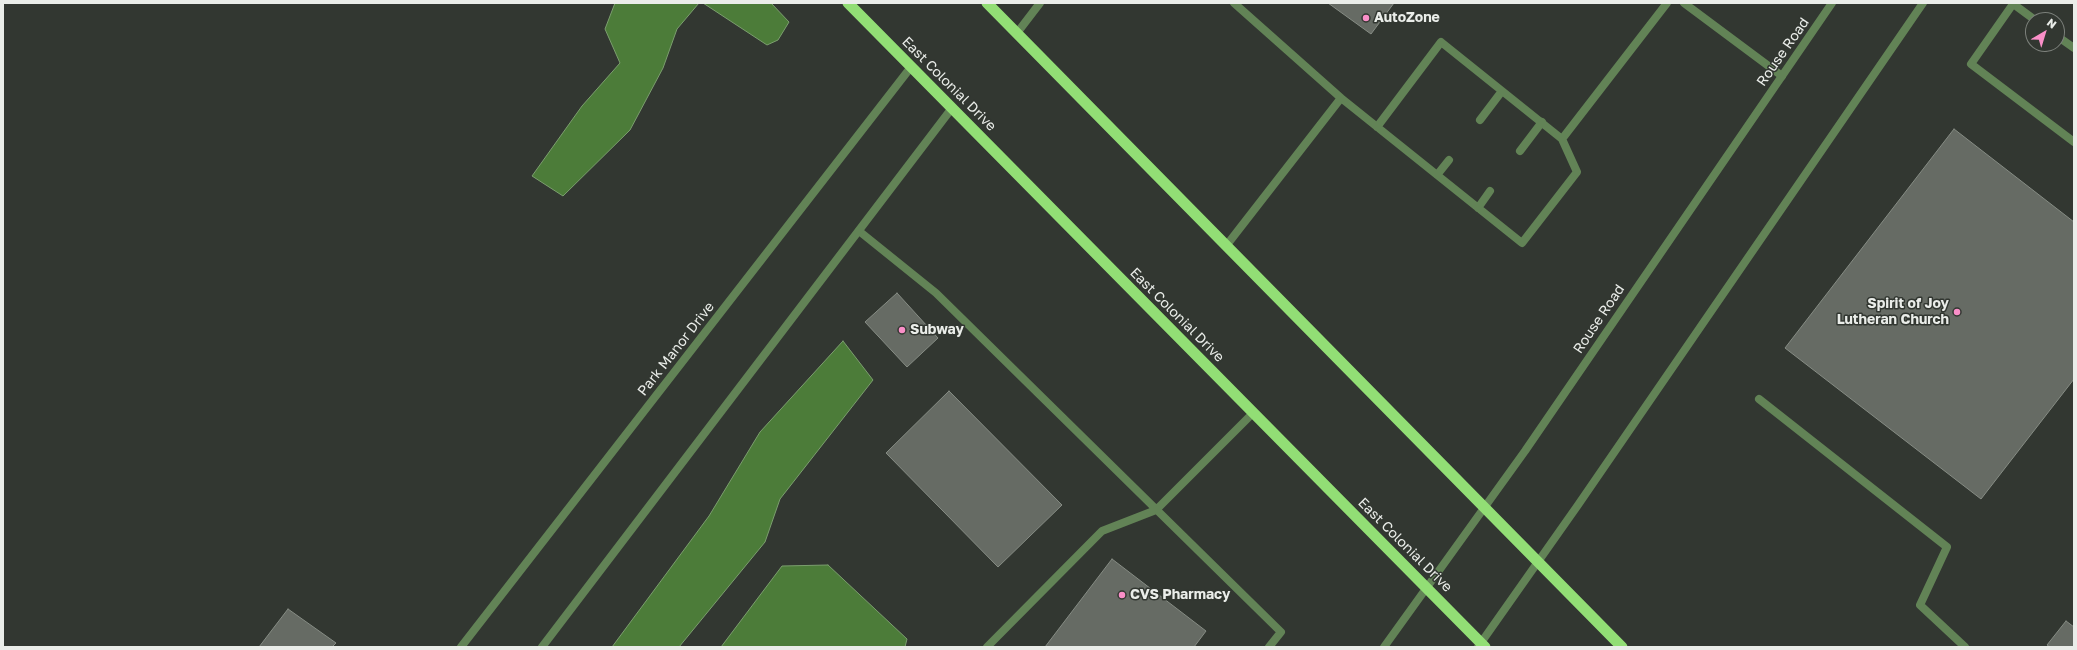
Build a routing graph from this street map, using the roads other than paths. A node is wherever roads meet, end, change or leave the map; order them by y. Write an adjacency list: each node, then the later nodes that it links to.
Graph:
1 (848, 3): 14 (highway, East Colonial Drive)
2 (987, 3): 11 (highway)
3 (1040, 3): 11 (street)
4 (1234, 3): 17 (street)
5 (1667, 3): 22 (street)
6 (1684, 3): 15 (street)
7 (1832, 3): 15 (street, Rouse Road)
8 (1923, 3): 35 (street)
9 (2013, 4): 10 (street); 23 (street)
10 (2025, 13)
11 (1017, 34): 30 (highway)
12 (2065, 42): 13 (street)
13 (2074, 48)
14 (911, 67): 18 (highway, East Colonial Drive); 38 (street, Park Manor Drive)
15 (1782, 76): 33 (street, Rouse Road)
16 (1502, 91): 19 (street); 20 (street); 21 (street)
17 (1341, 98): 21 (street); 30 (street)
18 (952, 108): 29 (street); 32 (highway, East Colonial Drive)
19 (1480, 120)
20 (1542, 122): 22 (street); 24 (street)
21 (1377, 127): 26 (street)
22 (1562, 139): 28 (street)
23 (2074, 142)
24 (1520, 151)
25 (1449, 160): 26 (street)
26 (1437, 175): 28 (street)
27 (1490, 191): 28 (street)
28 (1478, 208)
29 (859, 231): 34 (street); 39 (street)
30 (1226, 246): 33 (highway)
31 (1759, 399): 44 (street)
32 (1253, 413): 34 (street); 36 (highway, East Colonial Drive)
33 (1484, 508): 35 (highway); 36 (street, Rouse Road)
34 (1156, 510): 40 (street); 41 (street)
35 (1538, 562): 37 (street); 43 (highway)
36 (1426, 588): 37 (highway, East Colonial Drive); 42 (street, Rouse Road)
37 (1481, 646)
38 (461, 647)
39 (542, 647)
40 (987, 647)
41 (1269, 647)
42 (1384, 647)
43 (1622, 647)
44 (1965, 647)

